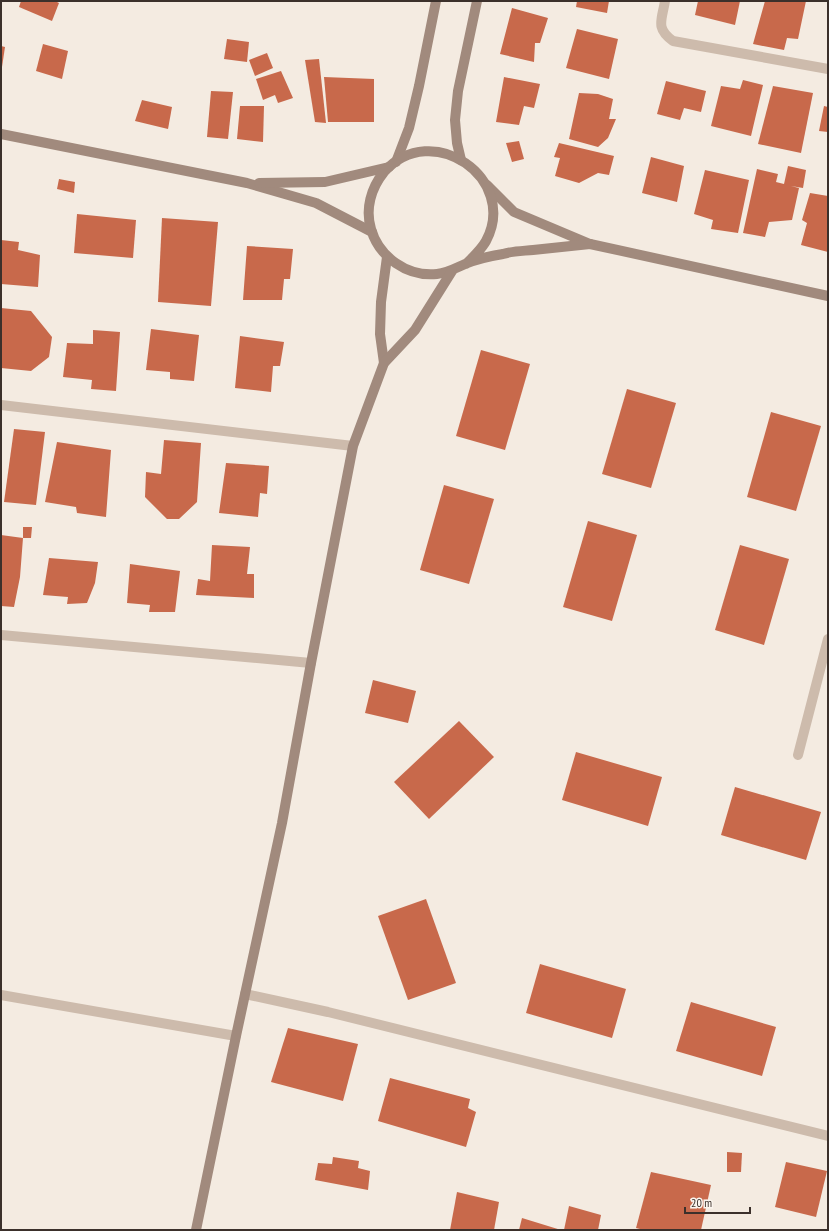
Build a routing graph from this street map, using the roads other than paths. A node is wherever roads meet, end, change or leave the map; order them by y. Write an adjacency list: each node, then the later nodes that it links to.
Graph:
1 (436, 1): 7 (street)
2 (477, 1): 6 (street)
3 (665, 1): 4 (street)
4 (828, 70)
5 (1, 134): 9 (street)
6 (461, 160): 7 (street); 8 (street)
7 (392, 165): 9 (street); 10 (street)
8 (483, 181): 11 (street); 13 (street)
9 (247, 183): 10 (street)
10 (372, 232): 12 (street)
11 (590, 244): 13 (street); 15 (street)
12 (388, 257): 14 (street); 16 (street)
13 (466, 264): 14 (street)
14 (452, 271): 16 (street)
15 (828, 296)
16 (384, 363): 18 (street)
17 (1, 405): 18 (street)
18 (353, 446): 21 (street)
19 (1, 635): 21 (street)
20 (828, 639): 22 (street)
21 (311, 663): 23 (street)
22 (798, 755)
23 (245, 994): 25 (street); 26 (street)
24 (1, 995): 25 (street)
25 (236, 1036): 27 (street)
26 (828, 1136)
27 (196, 1230)

